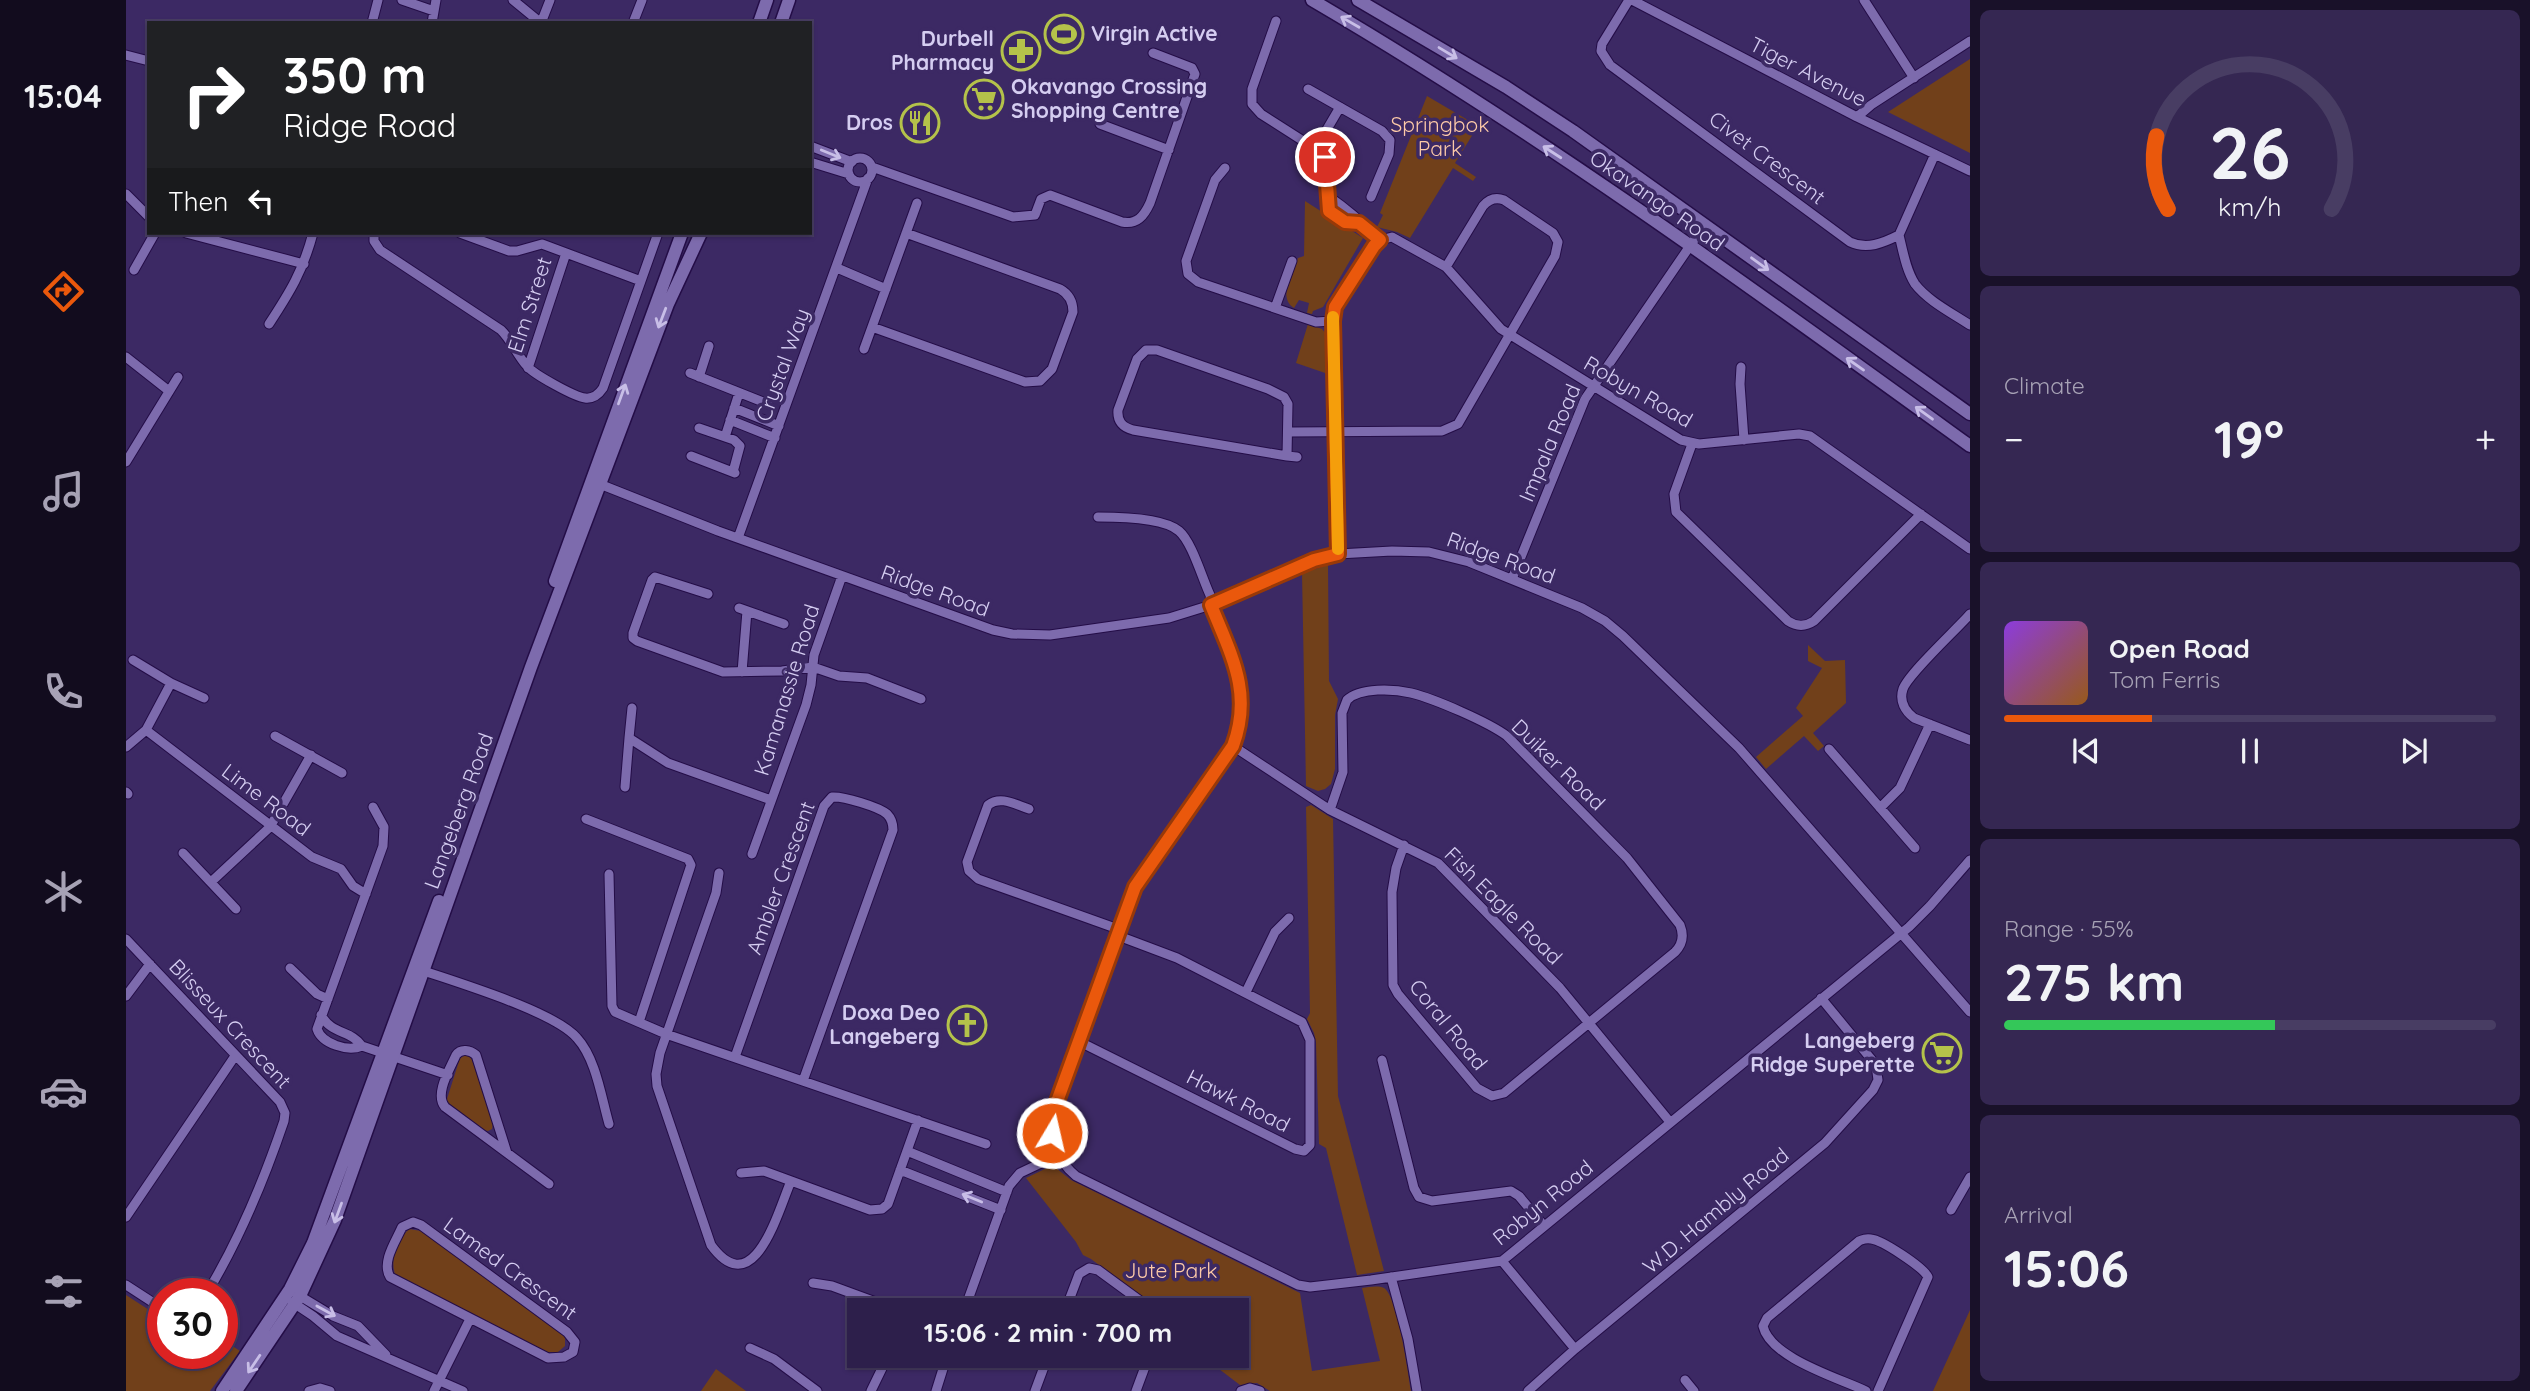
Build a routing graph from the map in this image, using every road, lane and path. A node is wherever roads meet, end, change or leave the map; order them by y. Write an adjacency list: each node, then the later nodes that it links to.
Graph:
1 (378, 0): 14 (street)
2 (402, 0): 13 (street)
3 (436, 0): 13 (street)
4 (513, 0): 16 (street)
5 (550, 0): 17 (street)
6 (642, 0): 18 (street)
7 (767, 0): 19 (main road)
8 (789, 0): 20 (main road)
9 (1312, 0): 59 (main road, Okavango Road, one-way to 9)
10 (1358, 0): 47 (main road, Okavango Road, one-way to 47)
11 (1631, 0): 29 (street, Tiger Avenue); 57 (street, Civet Crescent)
12 (1864, 0): 26 (street)
13 (434, 11): 15 (street)
14 (373, 21)
15 (432, 21)
16 (539, 21)
17 (542, 21)
18 (634, 21)
19 (760, 21)
20 (782, 21)
21 (1276, 22): 32 (street)
22 (1970, 41): 26 (street)
23 (1153, 53): 33 (street)
24 (126, 55): 25 (street)
25 (147, 60)
26 (1914, 78): 29 (street)
27 (1308, 89): 28 (street)
28 (1340, 107): 32 (street); 43 (street)
29 (1857, 117): 34 (street, Tiger Avenue)
30 (1100, 124): 33 (street)
31 (812, 147): 35 (street, one-way to 35)
32 (1317, 148): 58 (street)
33 (1170, 150): 40 (street)
34 (1935, 154): 38 (street, Tiger Avenue); 57 (street)
35 (852, 162): 39 (street); 40 (street)
36 (812, 163): 39 (street)
37 (1225, 168): 68 (street)
38 (1970, 171)
39 (849, 174): 41 (street)
40 (870, 174): 41 (street); 45 (street, Crystal Way)
41 (858, 181): 45 (street, Crystal Way)
42 (126, 194): 46 (street)
43 (1371, 197)
44 (917, 203): 48 (street)
45 (859, 204): 64 (street, Crystal Way)
46 (147, 215)
47 (1705, 224): 59 (street, Impala Road); 85 (main road, Okavango Road, one-way to 85)
48 (906, 233): 67 (street); 72 (street)
49 (154, 235): 65 (street)
50 (194, 235): 62 (street)
51 (312, 235): 62 (street)
52 (374, 235): 78 (street)
53 (465, 235): 60 (street)
54 (657, 235): 66 (street)
55 (681, 235): 100 (main road, Langeberg Road, one-way to 55)
56 (700, 235): 100 (main road, Langeberg Road, one-way to 100)
57 (1899, 236): 71 (street)
58 (1382, 239): 63 (street, Robyn Road); 69 (street)
59 (1689, 246): 80 (street, Impala Road); 97 (main road, Okavango Road, one-way to 59)
60 (566, 253): 66 (street); 78 (street, Elm Street)
61 (1292, 261): 68 (street)
62 (304, 264): 70 (street)
63 (1446, 267): 73 (street, Robyn Road); 73 (street)
64 (837, 268): 67 (street); 88 (street, Crystal Way)
65 (135, 270)
66 (641, 281): 78 (street)
67 (886, 289): 72 (street)
68 (1275, 308): 69 (street)
69 (1333, 321): 92 (street)
70 (269, 324)
71 (1970, 325)
72 (872, 327): 75 (street)
73 (1510, 335): 80 (street, Robyn Road); 92 (street)
74 (709, 346): 82 (street)
75 (864, 349)
76 (126, 357): 81 (street)
77 (1741, 367): 95 (street)
78 (528, 368)
79 (178, 377): 81 (street)
80 (1592, 386): 96 (street, Robyn Road); 107 (street, Impala Road)
81 (169, 391): 99 (street)
82 (739, 393): 83 (street); 84 (street)
83 (768, 404)
84 (734, 408): 86 (street); 87 (street)
85 (1970, 414)
86 (760, 419): 88 (street); 90 (street)
87 (730, 420): 90 (street); 93 (street)
88 (779, 426): 94 (street, Crystal Way)
89 (699, 428): 93 (street)
90 (755, 430): 94 (street)
91 (1289, 432): 91 (street); 92 (street)
92 (1337, 433): 105 (street)
93 (725, 437): 98 (street)
94 (775, 438): 103 (street, Crystal Way)
95 (1744, 440): 96 (street, Robyn Road); 101 (street, Robyn Road)
96 (1692, 443): 101 (street)
97 (1970, 446)
98 (691, 456)
99 (126, 462)
100 (595, 482): 103 (street, Ridge Road); 153 (main road, Langeberg Road)
101 (1921, 514): 104 (street, Robyn Road)
102 (1098, 517): 109 (street)
103 (738, 538): 106 (street, Ridge Road)
104 (1970, 549)
105 (1338, 554): 107 (street, Ridge Road); 109 (street, Ridge Road)
106 (842, 576): 109 (street, Ridge Road); 113 (street, Kamanassie Road)
107 (1512, 579): 149 (street, Ridge Road)
108 (708, 594): 114 (street)
109 (1211, 605): 124 (street)
110 (1970, 614): 119 (street)
111 (784, 624): 114 (street)
112 (133, 660): 115 (street)
113 (813, 667): 114 (street); 117 (street); 130 (street, Kamanassie Road)
114 (742, 672)
115 (171, 683): 116 (street); 120 (street)
116 (204, 698)
117 (921, 699)
118 (632, 708): 122 (street)
119 (1930, 724): 123 (street); 132 (street)
120 (146, 730): 125 (street); 136 (street, Lime Road)
121 (275, 736): 127 (street)
122 (629, 738): 129 (street); 130 (street)
123 (1970, 740)
124 (1233, 746): 134 (street, Fish Eagle Road); 148 (street)
125 (126, 747)
126 (1829, 749): 132 (street)
127 (311, 755): 128 (street); 136 (street)
128 (342, 773)
129 (625, 787)
130 (771, 800): 140 (street, Kamanassie Road)
131 (373, 807): 145 (street)
132 (1880, 808): 138 (street)
133 (1029, 810): 148 (street, Hawk Road)
134 (1330, 810): 137 (street, Fish Eagle Road); 161 (street, Duiker Road)
135 (586, 819): 160 (street)
136 (270, 827): 144 (street); 145 (street, Lime Road)
137 (1404, 845): 161 (street, Fish Eagle Road); 161 (street, Coral Road)
138 (1915, 848)
139 (183, 853): 144 (street)
140 (752, 854)
141 (1970, 860): 149 (street, Robyn Road)
142 (719, 873): 163 (street)
143 (608, 874): 160 (street)
144 (211, 882): 146 (street)
145 (366, 894): 157 (street)
146 (236, 909)
147 (1289, 918): 154 (street)
148 (1117, 932): 154 (street, Hawk Road); 164 (street)
149 (1900, 933): 156 (street, Robyn Road); 158 (street, Ridge Road)
150 (126, 939): 151 (street, Blisseux Crescent)
151 (150, 964): 155 (street); 168 (street, Blisseux Crescent)
152 (290, 968): 157 (street)
153 (418, 969): 167 (main road, Langeberg Road); 175 (street)
154 (1246, 992): 164 (street, Hawk Road)
155 (126, 996)
156 (1821, 998): 174 (street, Robyn Road); 203 (street, W.D. Hambly Road)
157 (328, 999): 159 (street)
158 (1970, 1012)
159 (321, 1015): 162 (street); 165 (street)
160 (639, 1022): 163 (street)
161 (1589, 1023): 174 (street, Fish Eagle Road)
162 (336, 1032): 165 (street); 166 (street)
163 (666, 1034): 169 (street); 183 (street)
164 (1078, 1041): 179 (street)
165 (332, 1043): 166 (street)
166 (362, 1046): 167 (street)
167 (388, 1055): 171 (street); 195 (main road, Langeberg Road)
168 (235, 1056): 188 (street); 192 (street, Blisseux Crescent)
169 (735, 1057): 172 (street); 172 (street, Ambler Crescent)
170 (1382, 1060): 189 (street)
171 (448, 1075): 178 (street); 178 (street)
172 (803, 1081): 173 (street)
173 (918, 1120): 176 (street); 177 (street)
174 (1670, 1122): 189 (street, Robyn Road)
175 (609, 1124)
176 (986, 1144)
177 (907, 1151): 180 (street); 185 (street)
178 (507, 1153): 184 (street)
179 (1058, 1155): 185 (street); 191 (street, Robyn Road)
180 (900, 1170): 183 (street); 186 (street, one-way to 180)
181 (741, 1173): 183 (street)
182 (1970, 1177): 187 (street)
183 (790, 1181)
184 (549, 1184)
185 (1007, 1192): 186 (street)
186 (1000, 1210): 197 (street)
187 (1951, 1210)
188 (126, 1217)
189 (1544, 1226): 190 (street, Robyn Road)
190 (1502, 1261): 191 (street, Robyn Road); 203 (street)
191 (1391, 1277): 224 (street)
192 (216, 1278)
193 (813, 1283): 196 (street)
194 (126, 1284): 200 (street)
195 (292, 1296): 204 (street); 204 (street, one-way to 204); 211 (main road, Langeberg Road); 212 (main road, Langeberg Road, one-way to 212)
196 (865, 1298)
197 (969, 1298)
198 (1070, 1298): 199 (street)
199 (1136, 1298)
200 (147, 1299)
201 (470, 1319): 201 (street, Lamed Crescent); 209 (street)
202 (750, 1348): 217 (street)
203 (1575, 1349): 225 (street, W.D. Hambly Road)
204 (387, 1356): 209 (street)
205 (882, 1368): 218 (street)
206 (943, 1368): 219 (street)
207 (1044, 1368): 220 (street)
208 (1145, 1368): 221 (street)
209 (440, 1380): 215 (street); 216 (street)
210 (1685, 1380): 226 (street)
211 (222, 1391)
212 (236, 1391)
213 (309, 1391): 214 (street)
214 (330, 1391)
215 (434, 1391)
216 (463, 1391)
217 (817, 1391)
218 (871, 1391)
219 (936, 1391)
220 (1035, 1391)
221 (1136, 1391)
222 (1241, 1391): 223 (street)
223 (1260, 1391)
224 (1417, 1391)
225 (1528, 1391)
226 (1694, 1391)
227 (1867, 1391): 228 (street)
228 (1878, 1391)

